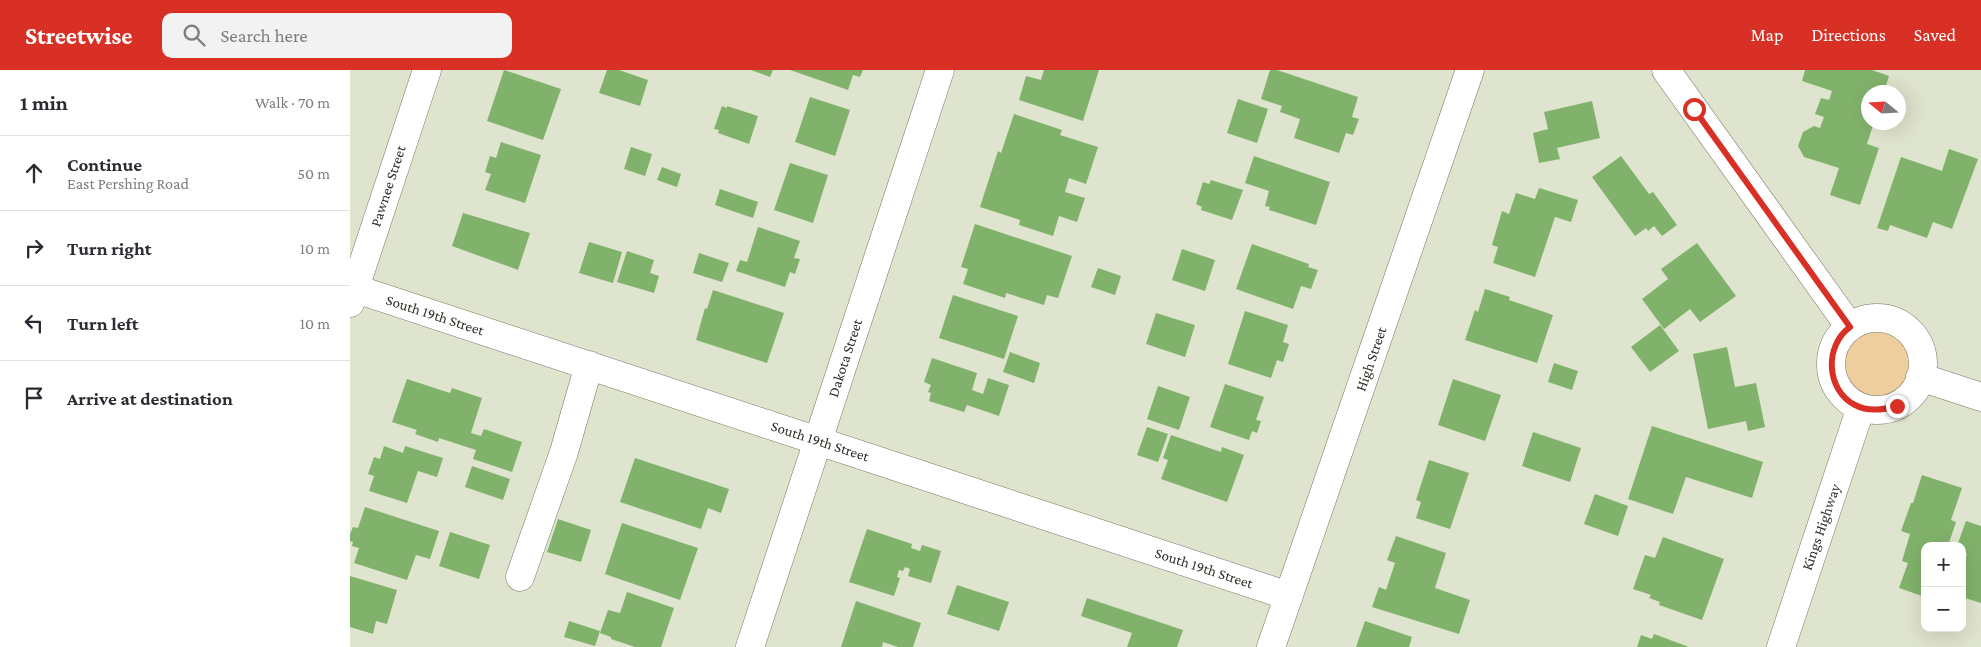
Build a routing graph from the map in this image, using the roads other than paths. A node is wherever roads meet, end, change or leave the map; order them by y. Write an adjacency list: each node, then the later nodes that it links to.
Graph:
1 (427, 70): 5 (street, Pawnee Street)
2 (940, 70): 11 (street, Dakota Street)
3 (1470, 70): 13 (street, High Street)
4 (1666, 70): 6 (street)
5 (352, 293): 7 (street, South 19th Street)
6 (1850, 327): 8 (street); 10 (street)
7 (589, 365): 11 (street, South 19th Street); 12 (street)
8 (1920, 377): 9 (street); 10 (street)
9 (1981, 397)
10 (1861, 407): 16 (street, Kings Highway)
11 (818, 441): 13 (street, South 19th Street); 14 (street, Dakota Street)
12 (520, 577)
13 (1289, 596): 15 (street, High Street)
14 (750, 647)
15 (1271, 647)
16 (1781, 647)

